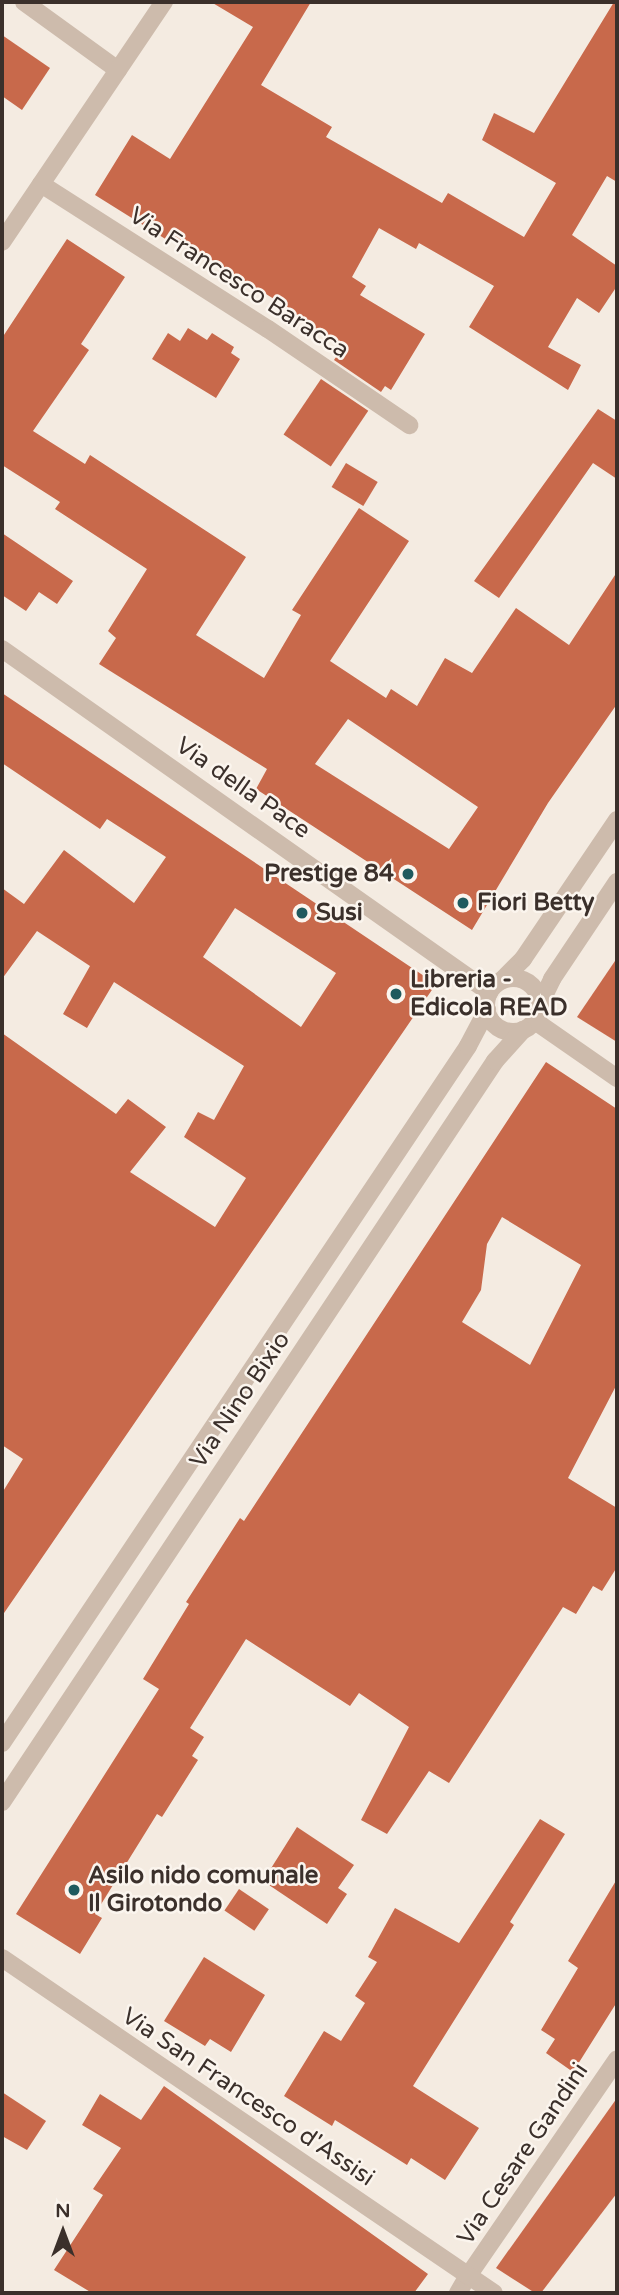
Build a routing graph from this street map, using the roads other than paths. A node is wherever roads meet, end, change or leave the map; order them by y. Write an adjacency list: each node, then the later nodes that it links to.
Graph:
1 (24, 2): 3 (street)
2 (164, 2): 3 (street)
3 (118, 70): 4 (street)
4 (41, 184): 5 (street); 6 (street, Via Francesco Baracca)
5 (2, 243)
6 (409, 425)
7 (2, 649): 10 (street, Via della Pace)
8 (617, 820): 10 (street)
9 (617, 882): 12 (street, Via Nino Bixio)
10 (496, 986): 11 (street, Via Nino Bixio); 12 (street)
11 (487, 1010): 12 (street); 14 (street, Via Nino Bixio)
12 (533, 1018): 13 (street); 15 (street, Via Nino Bixio)
13 (617, 1077)
14 (2, 1742)
15 (2, 1802)
16 (2, 1958): 18 (street, Via San Francesco d'Assisi)
17 (617, 2059): 18 (street, Via Cesare Gandini)
18 (468, 2276): 19 (street, Via Cesare Gandini); 20 (street, Via San Francesco d'Assisi)
19 (458, 2293)
20 (494, 2293)

